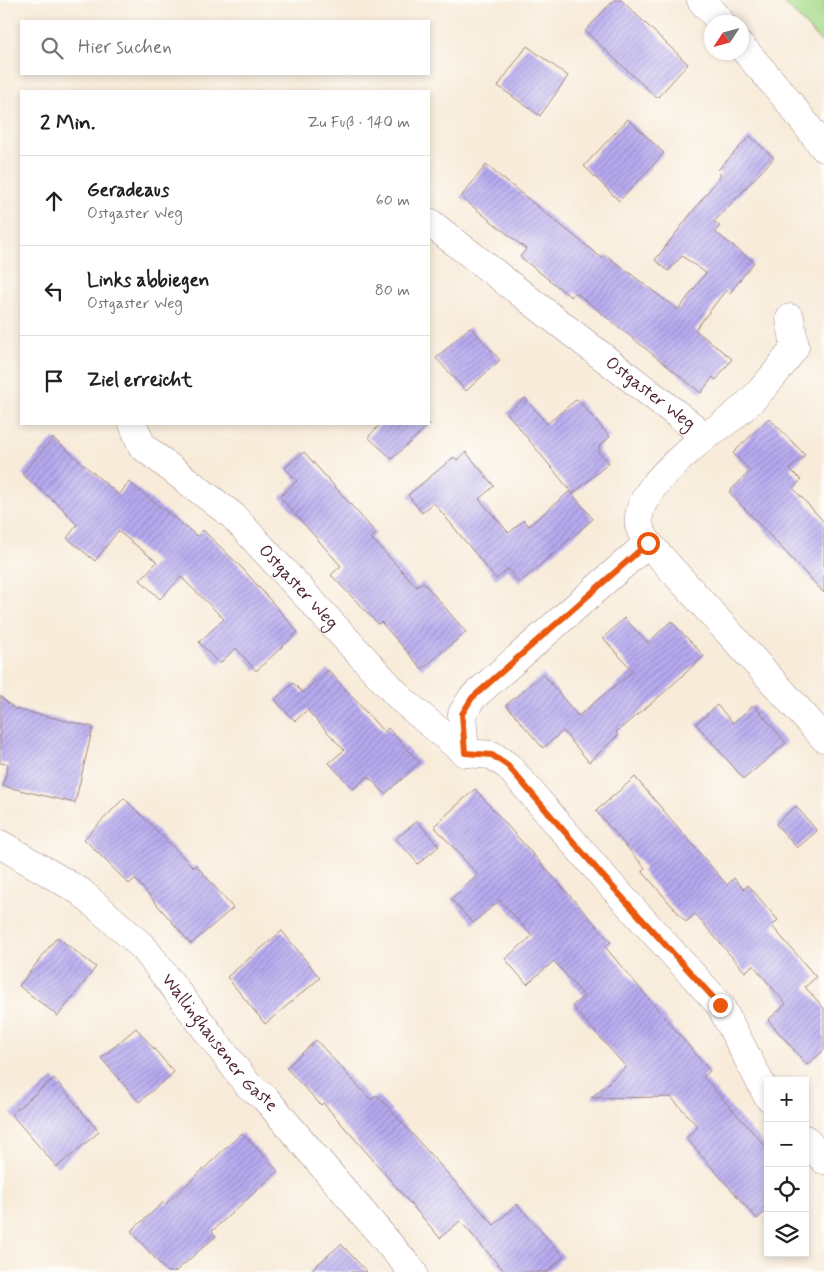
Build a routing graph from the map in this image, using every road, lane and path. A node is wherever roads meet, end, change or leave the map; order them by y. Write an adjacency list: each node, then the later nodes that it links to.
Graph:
1 (701, 0): 2 (street)
2 (714, 15)
3 (749, 55): 4 (street)
4 (824, 148)
5 (430, 223): 8 (street, Ostgaster Weg)
6 (790, 318): 8 (street, Ostgaster Weg)
7 (133, 425): 11 (street, Ostgaster Weg)
8 (705, 436): 9 (street, Ostgaster Weg)
9 (648, 543): 10 (street, Ostgaster Weg); 11 (street)
10 (824, 738)
11 (465, 753): 13 (street)
12 (0, 844): 16 (street, Wallinghausener Gaste)
13 (764, 1089)
14 (809, 1143): 15 (street)
15 (824, 1160)
16 (413, 1272)

